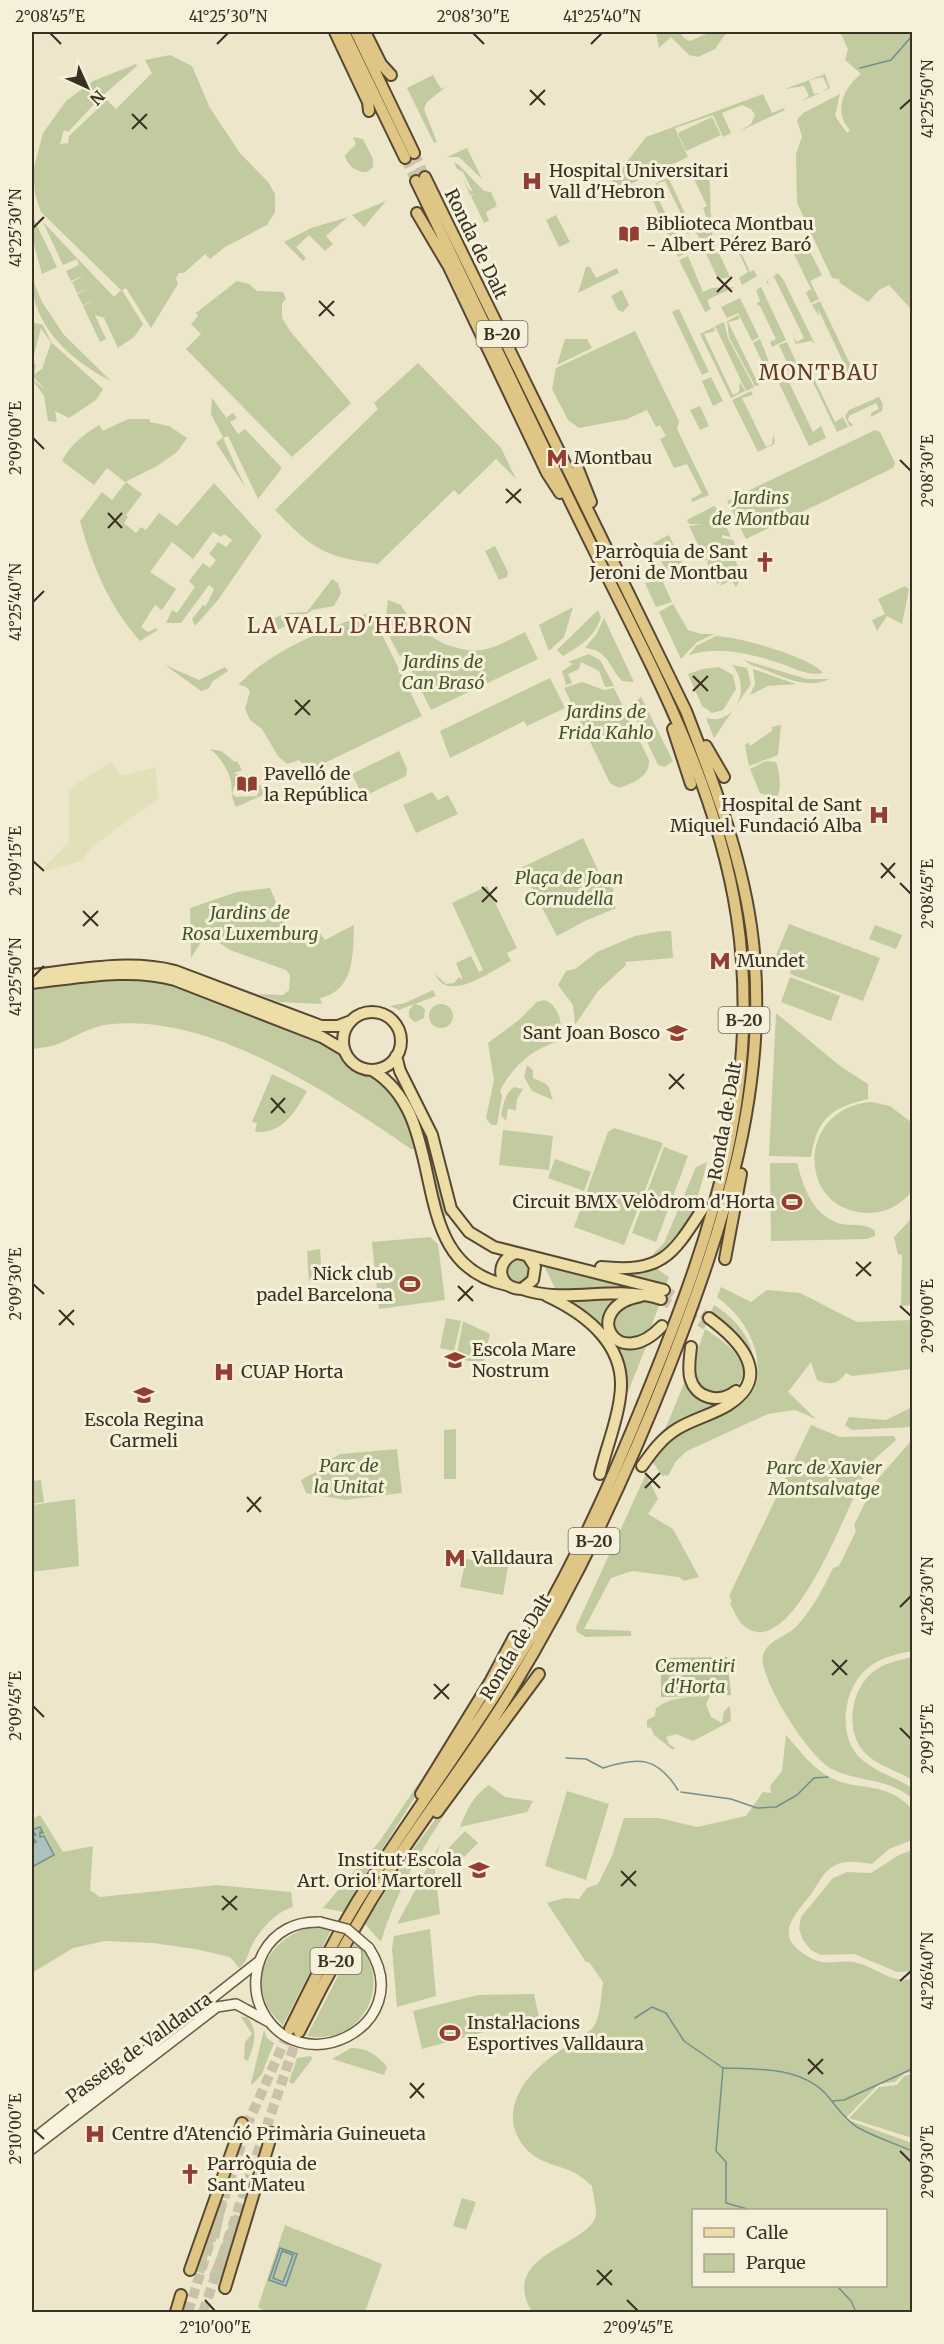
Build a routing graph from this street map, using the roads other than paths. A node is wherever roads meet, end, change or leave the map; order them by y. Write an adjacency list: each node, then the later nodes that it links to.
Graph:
1 (335, 32): 6 (highway)
2 (344, 32): 3 (highway)
3 (356, 32)
4 (364, 32): 5 (highway)
5 (391, 75)
6 (369, 111)
7 (417, 213): 9 (highway)
8 (578, 469): 10 (highway)
9 (592, 545): 10 (highway, Ronda de Dalt / B-20); 11 (highway, Ronda de Dalt / B-20)
10 (610, 553): 12 (highway, Ronda de Dalt / B-20)
11 (668, 702): 14 (highway); 37 (highway, Ronda de Dalt / B-20)
12 (686, 711): 13 (highway); 21 (highway, Ronda de Dalt / B-20)
13 (724, 777)
14 (691, 784)
15 (32, 975): 17 (main road)
16 (32, 983): 18 (main road)
17 (351, 1021): 18 (main road); 19 (main road)
18 (344, 1050): 20 (main road)
19 (396, 1056): 20 (main road); 23 (main road)
20 (372, 1070): 27 (main road)
21 (747, 1111): 25 (highway); 38 (highway, Ronda de Dalt / B-20)
22 (703, 1208): 26 (main road)
23 (516, 1252): 24 (main road); 27 (main road)
24 (528, 1256): 26 (main road); 28 (main road)
25 (725, 1259)
26 (580, 1268): 29 (main road)
27 (507, 1285): 28 (main road)
28 (522, 1288): 30 (main road)
29 (648, 1295): 30 (main road); 31 (main road)
30 (548, 1296): 34 (main road)
31 (662, 1326)
32 (691, 1347): 33 (main road)
33 (642, 1466)
34 (600, 1474)
35 (514, 1637): 37 (highway)
36 (539, 1674): 38 (highway)
37 (396, 1843): 38 (highway, Ronda de Dalt / B-20)
38 (400, 1856)
39 (260, 1960): 40 (main road); 40 (main road, bridge); 43 (main road, Passeig de Valldaura)
40 (271, 2023): 44 (main road, Passeig de Valldaura)
41 (242, 2123): 45 (highway)
42 (272, 2133): 46 (highway)
43 (32, 2139)
44 (32, 2148)
45 (190, 2270)
46 (225, 2288)
47 (181, 2295): 48 (highway)
48 (176, 2313)

